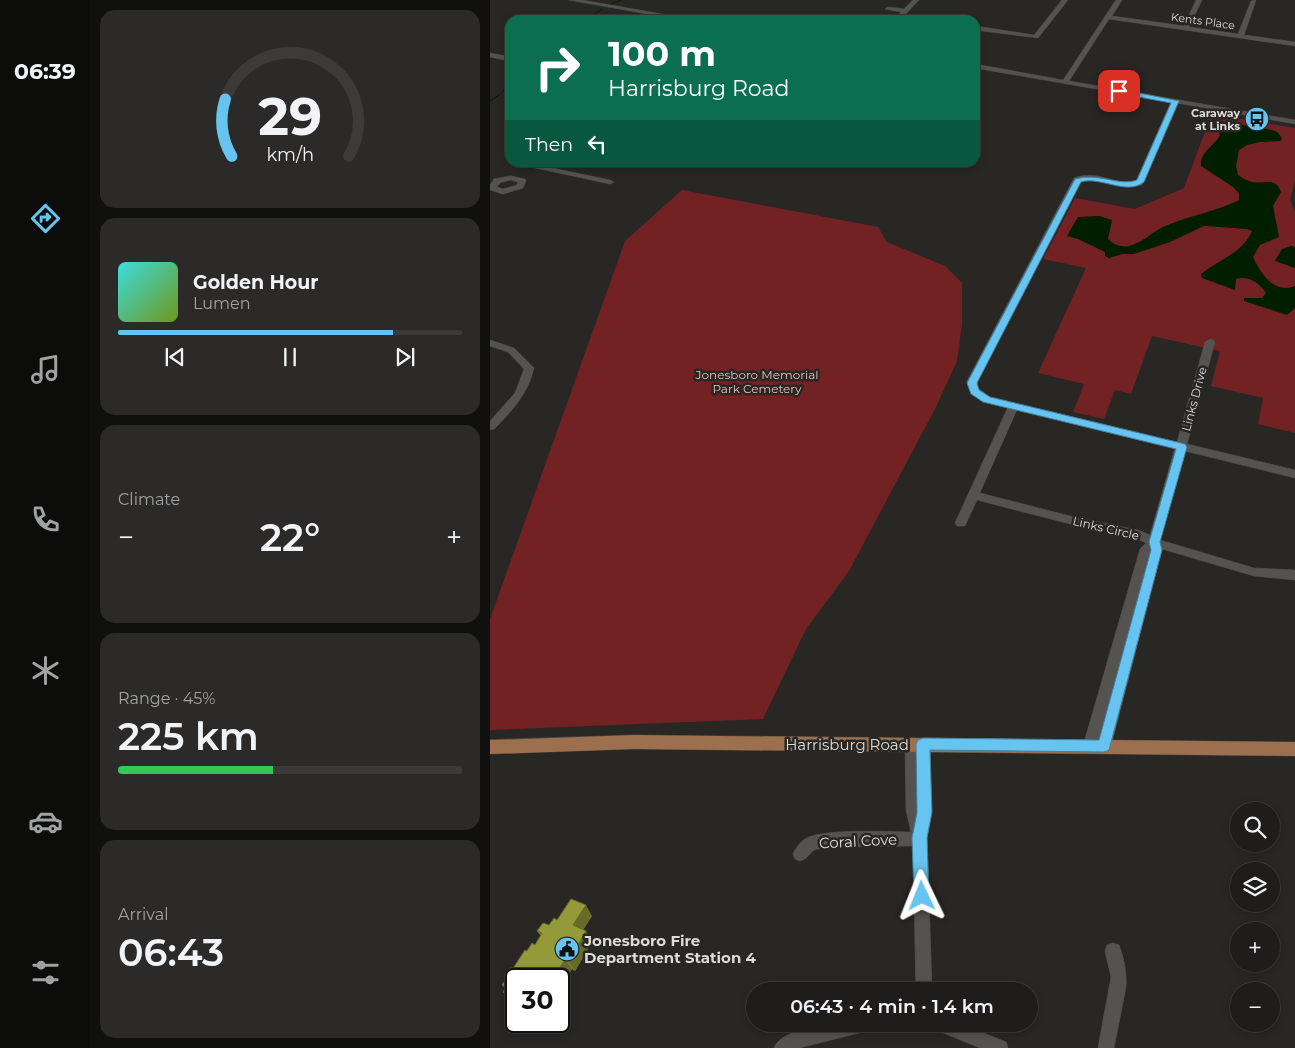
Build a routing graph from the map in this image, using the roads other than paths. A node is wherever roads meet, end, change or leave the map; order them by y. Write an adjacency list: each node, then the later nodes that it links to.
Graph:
1 (572, 0): 6 (street)
2 (916, 0): 9 (street)
3 (1065, 0): 14 (street)
4 (1119, 0): 12 (street)
5 (1199, 0): 13 (street)
6 (584, 1): 10 (street)
7 (1254, 1): 15 (street)
8 (888, 9): 9 (street)
9 (905, 11): 11 (street)
10 (664, 15)
11 (902, 15)
12 (1108, 17): 13 (street, Kents Place); 20 (street)
13 (1186, 28): 15 (street, Kents Place)
14 (980, 29)
15 (1240, 36): 16 (street, Kents Place)
16 (1295, 44)
17 (490, 55): 18 (street)
18 (505, 58)
19 (980, 67): 20 (street)
20 (1065, 82): 21 (street)
21 (1175, 101): 22 (street); 31 (street)
22 (1295, 122)
23 (529, 167): 25 (street)
24 (545, 167): 26 (street)
25 (516, 178): 27 (street); 27 (street)
26 (610, 182)
27 (498, 192): 28 (street)
28 (490, 198)
29 (1210, 342): 33 (street, Links Drive)
30 (490, 343): 32 (street)
31 (1014, 406): 33 (street); 35 (street)
32 (490, 427)
33 (1182, 447): 34 (street); 37 (street, Links Drive)
34 (1295, 474)
35 (974, 495): 36 (street); 37 (street, Links Circle)
36 (960, 523)
37 (1154, 542): 38 (street, Links Circle); 40 (street, Links Drive)
38 (1295, 576)
39 (917, 744): 40 (main road, Harrisburg Road); 41 (main road, Harrisburg Road); 43 (street)
40 (1097, 746): 42 (main road, Harrisburg Road)
41 (490, 747)
42 (1295, 749)
43 (920, 838): 44 (street, Coral Cove); 46 (street)
44 (800, 854)
45 (1113, 951): 51 (street)
46 (924, 982)
47 (828, 1032): 49 (street)
48 (961, 1032): 50 (street)
49 (782, 1048)
50 (1000, 1048)
51 (1106, 1048)

